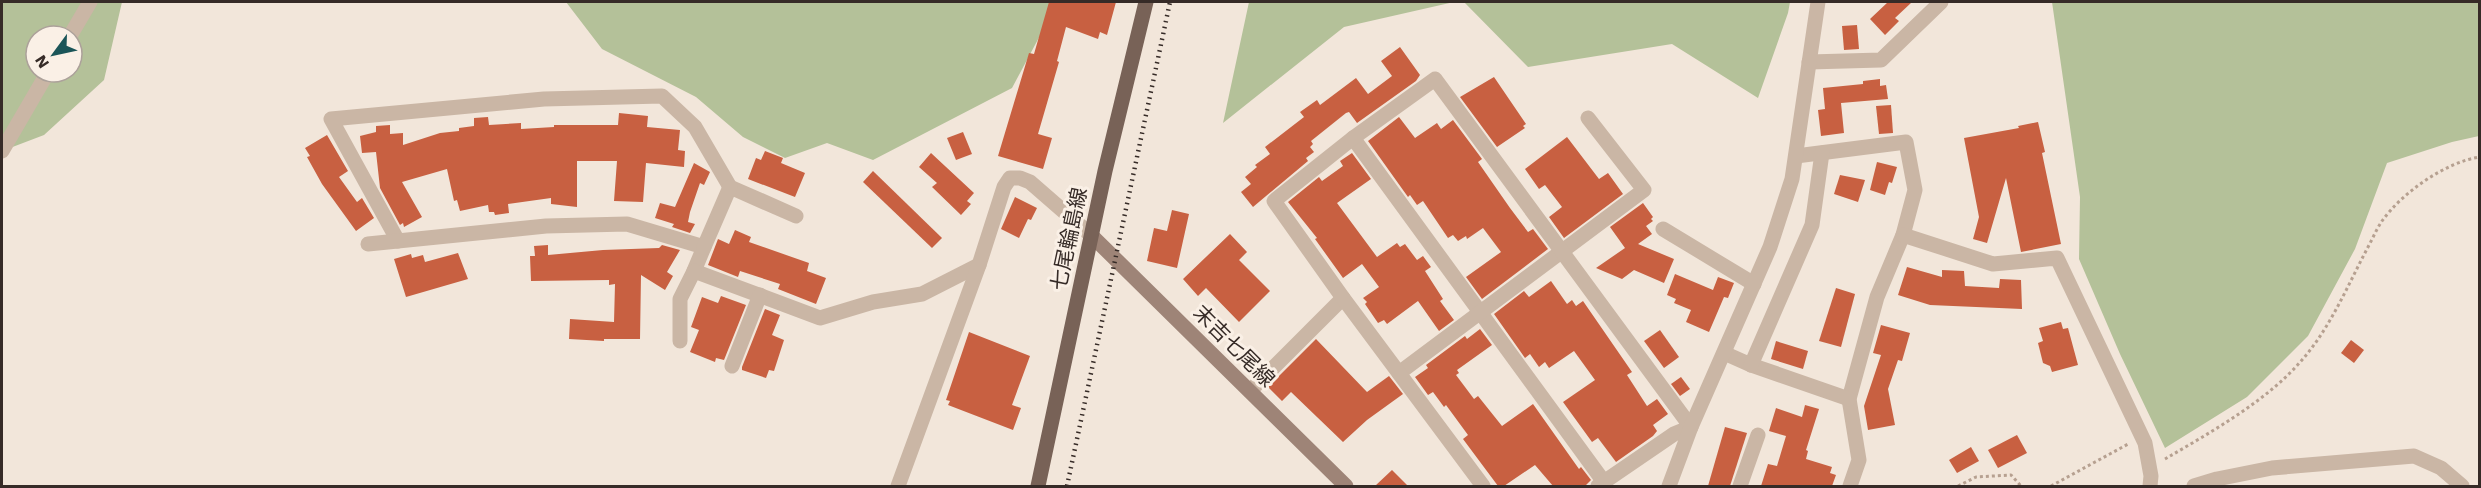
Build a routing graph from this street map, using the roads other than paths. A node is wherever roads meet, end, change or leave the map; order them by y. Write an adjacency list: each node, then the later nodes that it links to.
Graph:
1 (90, 2): 5 (street)
2 (1146, 2): 17 (main road, 七尾輪島線)
3 (1818, 2): 6 (street)
4 (1941, 2): 6 (street)
5 (77, 24)
6 (1809, 62): 12 (street)
7 (41, 84): 10 (street)
8 (1588, 118): 21 (street)
9 (1353, 138): 21 (street); 26 (street); 27 (street)
10 (2, 151)
11 (1822, 153): 12 (street); 16 (street); 30 (street)
12 (1796, 156): 24 (street)
13 (730, 187): 14 (street); 18 (street); 20 (street)
14 (796, 216)
15 (1663, 229): 24 (street)
16 (1903, 235): 34 (street); 37 (street)
17 (1092, 236): 22 (street); 33 (main road, 末吉七尾線); 40 (main road, 七尾輪島線)
18 (398, 241): 19 (street); 20 (street)
19 (368, 244)
20 (704, 247): 23 (street)
21 (1562, 250): 27 (street); 35 (street)
22 (979, 265): 25 (street); 39 (street)
23 (694, 271): 25 (street); 28 (street)
24 (1754, 284): 29 (street)
25 (760, 295): 31 (street)
26 (1343, 298): 32 (street); 33 (street)
27 (1480, 313): 32 (street); 38 (street)
28 (680, 341)
29 (1724, 353): 30 (street); 35 (street)
30 (1751, 365): 34 (street)
31 (732, 366)
32 (1399, 373): 42 (street)
33 (1250, 391): 41 (main road, 末吉七尾線)
34 (1849, 399): 45 (street)
35 (1691, 428): 38 (street); 43 (street)
36 (1758, 435): 44 (street)
37 (2151, 481)
38 (1601, 484)
39 (898, 486)
40 (1038, 486)
41 (1346, 486)
42 (1483, 486)
43 (1669, 486)
44 (1740, 486)
45 (1850, 486)
46 (2194, 486): 47 (street)
47 (2462, 486)

